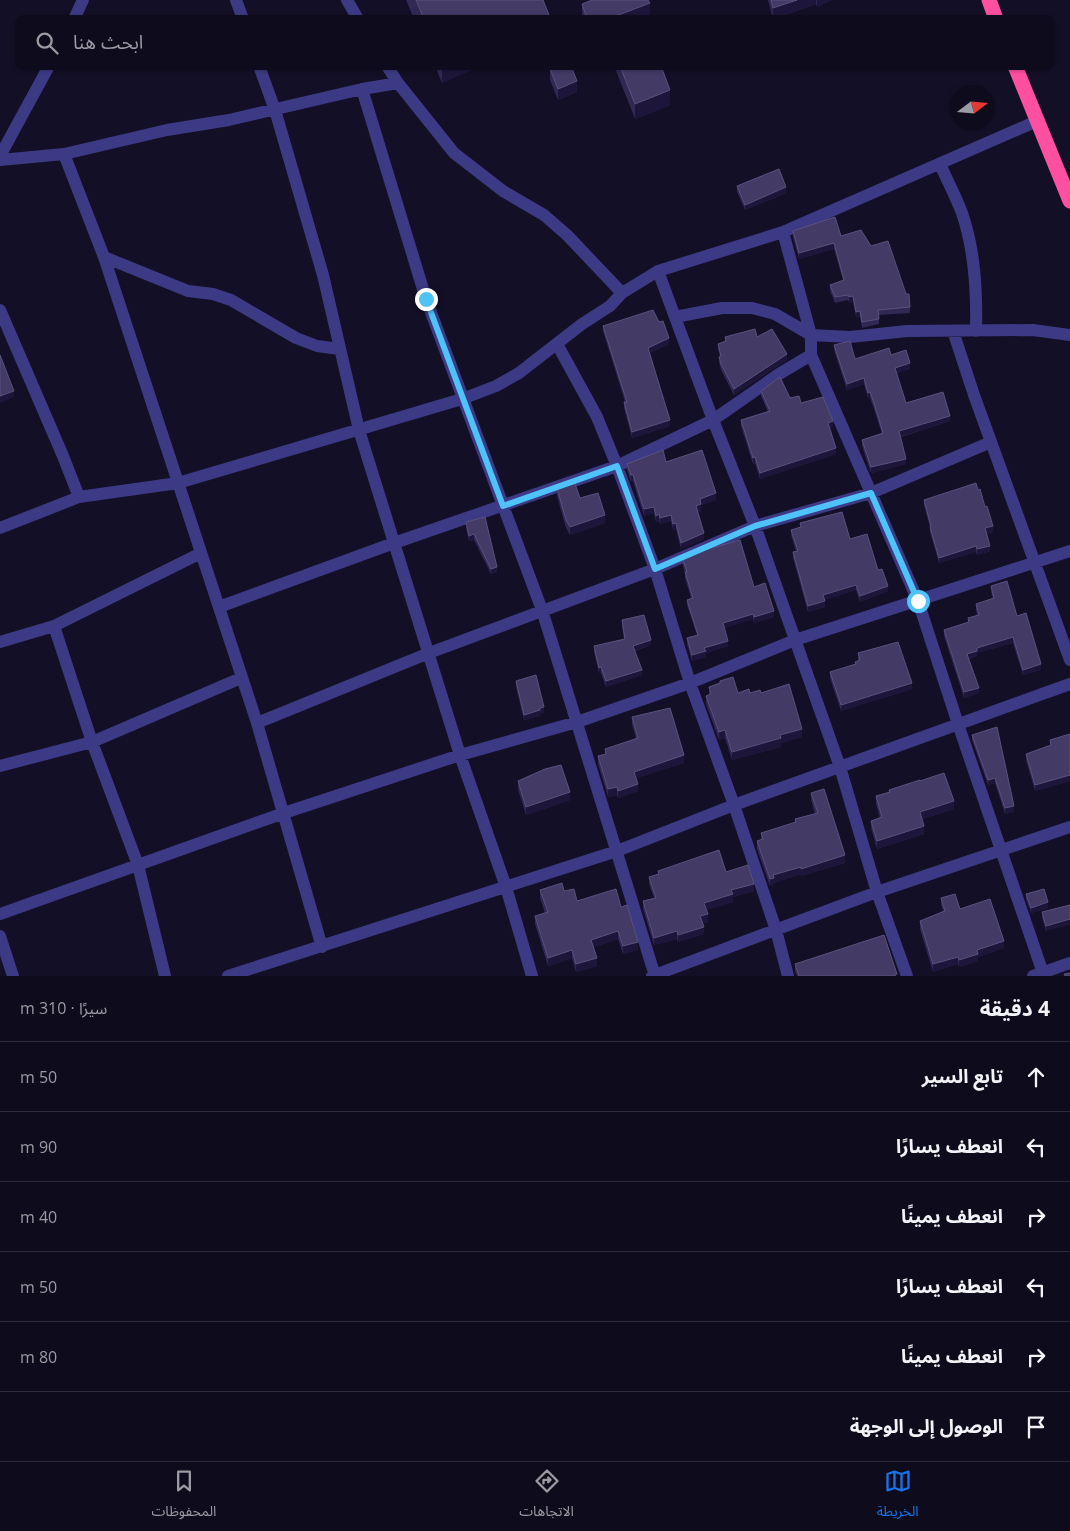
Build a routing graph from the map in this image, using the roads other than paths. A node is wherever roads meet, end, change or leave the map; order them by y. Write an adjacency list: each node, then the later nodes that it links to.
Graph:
1 (82, 0): 5 (street)
2 (236, 0): 6 (street)
3 (347, 0): 7 (street)
4 (989, 0): 8 (highway)
5 (76, 15)
6 (242, 15)
7 (356, 15)
8 (995, 15)
9 (47, 70): 18 (street)
10 (260, 70): 15 (street)
11 (390, 70): 13 (street)
12 (1017, 70): 16 (highway)
13 (398, 83): 14 (street); 25 (street)
14 (362, 89): 15 (street); 35 (street)
15 (275, 110): 17 (street); 33 (street)
16 (1038, 121): 20 (street); 21 (highway)
17 (64, 154): 19 (street); 23 (street)
18 (0, 156)
19 (0, 160)
20 (940, 164): 22 (street); 28 (street)
21 (1070, 201)
22 (782, 232): 24 (street); 31 (street)
23 (104, 257): 33 (street); 40 (street)
24 (658, 271): 25 (street); 27 (street)
25 (622, 293): 32 (street)
26 (0, 310): 42 (street)
27 (675, 317): 31 (street); 36 (street)
28 (976, 330): 29 (street); 30 (street)
29 (952, 331): 31 (street); 38 (street)
30 (1070, 335)
31 (811, 336): 34 (street)
32 (557, 344): 35 (street); 39 (street)
33 (340, 349): 37 (street)
34 (811, 355): 36 (street); 41 (street)
35 (462, 399): 37 (street); 43 (street)
36 (713, 420): 39 (street); 44 (street)
37 (359, 430): 40 (street); 46 (street)
38 (991, 442): 41 (street); 49 (street)
39 (617, 466): 43 (street); 50 (street)
40 (178, 483): 42 (street); 48 (street)
41 (871, 493): 44 (street); 51 (street)
42 (79, 497): 45 (street)
43 (503, 506): 46 (street); 53 (street)
44 (755, 526): 50 (street); 55 (street)
45 (0, 528)
46 (394, 543): 52 (street); 57 (street)
47 (1070, 551): 49 (street)
48 (201, 553): 52 (street); 54 (street)
49 (1036, 563): 51 (street); 58 (street)
50 (655, 569): 53 (street); 60 (street)
51 (918, 601): 55 (street); 64 (street)
52 (219, 607): 59 (street)
53 (542, 610): 57 (street); 62 (street)
54 (54, 626): 56 (street); 65 (street)
55 (795, 640): 60 (street); 68 (street)
56 (0, 642)
57 (429, 653): 63 (street); 66 (street)
58 (1070, 660)
59 (241, 678): 63 (street); 65 (street)
60 (690, 683): 62 (street); 69 (street)
61 (1070, 684): 64 (street)
62 (577, 722): 66 (street); 72 (street)
63 (257, 723): 70 (street)
64 (958, 724): 68 (street); 73 (street)
65 (92, 742): 67 (street); 74 (street)
66 (460, 755): 70 (street); 75 (street)
67 (0, 766)
68 (840, 767): 69 (street); 76 (street)
69 (734, 805): 72 (street); 78 (street)
70 (284, 813): 74 (street); 80 (street)
71 (1070, 827): 73 (street)
72 (617, 851): 75 (street); 87 (street)
73 (1001, 851): 76 (street); 82 (street)
74 (138, 865): 77 (street); 84 (street)
75 (506, 888): 80 (street); 86 (street)
76 (877, 892): 78 (street); 89 (street)
77 (0, 914)
78 (776, 930): 87 (street); 88 (street)
79 (0, 936): 83 (street)
80 (322, 947): 85 (street)
81 (1070, 963): 82 (street)
82 (1040, 975)
83 (13, 976)
84 (166, 976)
85 (228, 976)
86 (532, 976)
87 (654, 976)
88 (788, 976)
89 (907, 976)

